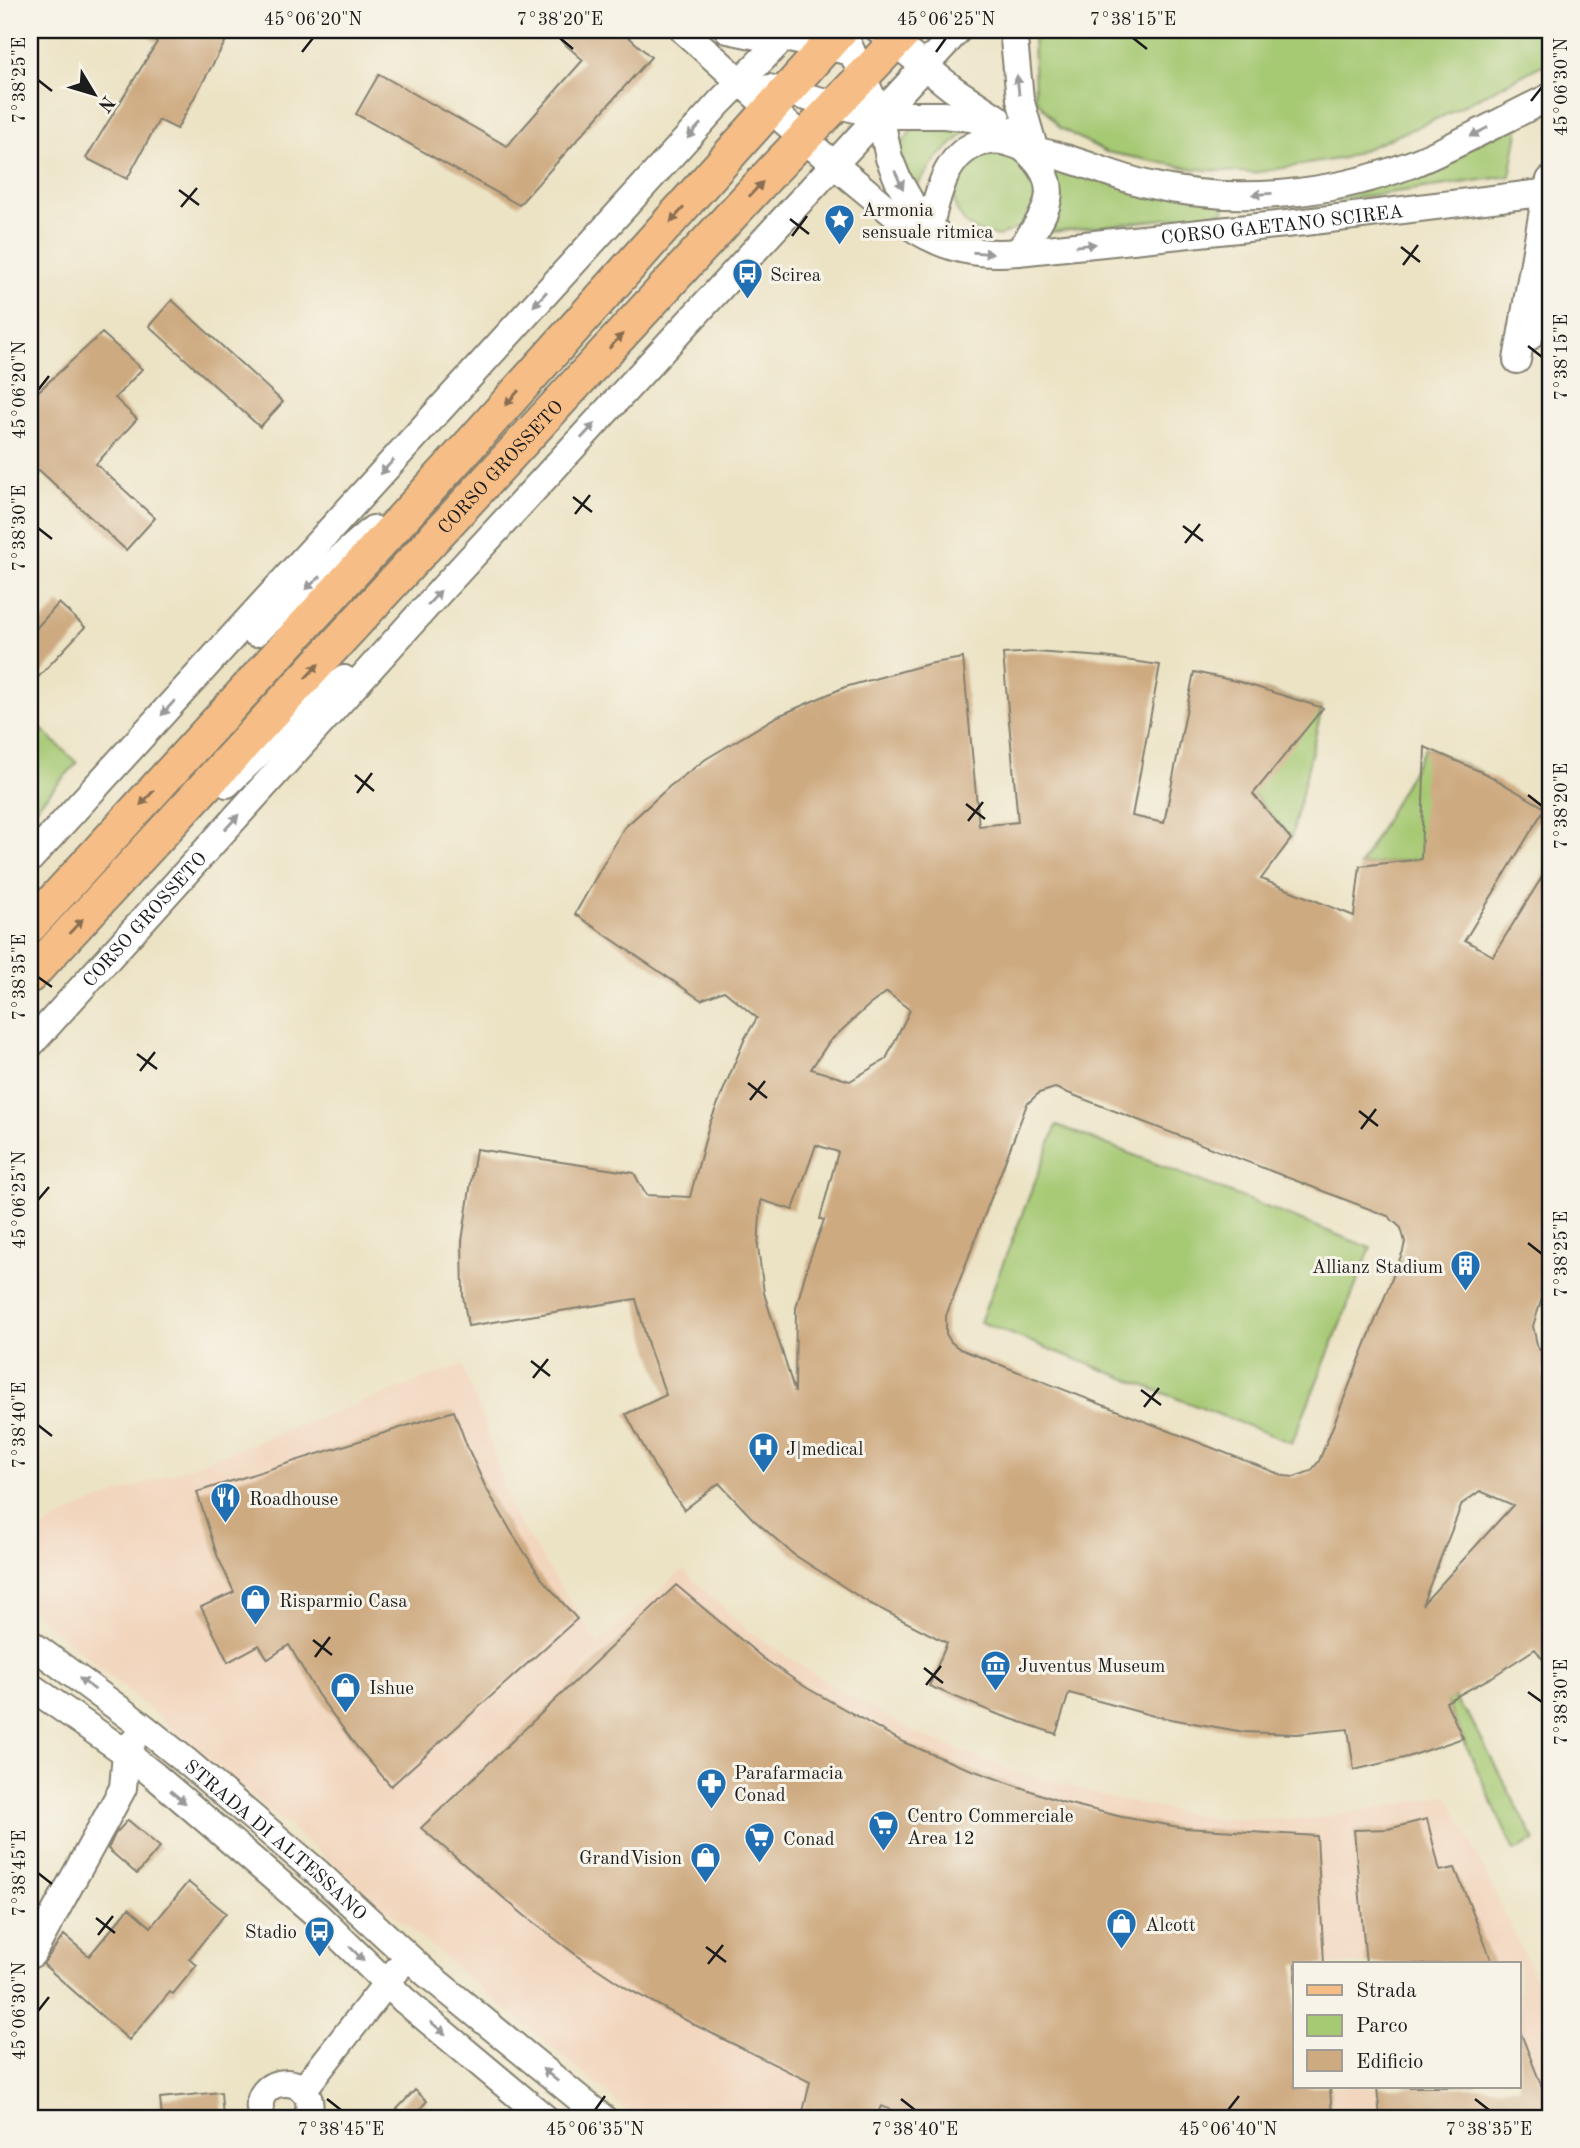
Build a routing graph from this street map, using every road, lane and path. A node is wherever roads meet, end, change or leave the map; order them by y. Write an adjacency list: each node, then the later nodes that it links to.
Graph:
1 (683, 30): 8 (street)
2 (728, 30): 5 (street)
3 (958, 30): 7 (street, CORSO GROSSETO)
4 (1013, 30): 14 (street, one-way to 4)
5 (786, 32): 6 (street); 8 (street, CORSO GROSSETO); 11 (street)
6 (865, 44): 7 (street); 11 (main road); 11 (main road, CORSO GROSSETO); 12 (street)
7 (924, 67): 10 (street, CORSO GAETANO SCIREA); 12 (street, CORSO GROSSETO)
8 (740, 81): 11 (street, CORSO GAETANO SCIREA); 22 (street, CORSO GROSSETO, one-way to 22)
9 (1550, 97): 14 (street, CORSO GAETANO SCIREA, one-way to 14)
10 (971, 102): 13 (street, CORSO GAETANO SCIREA); 14 (street, CORSO GAETANO SCIREA)
11 (804, 106): 12 (street, CORSO GAETANO SCIREA); 15 (street, CORSO GAETANO SCIREA); 20 (main road, CORSO GROSSETO, one-way to 20); 23 (main road, CORSO GROSSETO, one-way to 11)
12 (880, 115): 13 (street, CORSO GAETANO SCIREA); 15 (street, CORSO GROSSETO); 17 (street, one-way to 17)
13 (1000, 128): 14 (street, CORSO GAETANO SCIREA)
14 (1032, 150): 17 (street, CORSO GAETANO SCIREA); 18 (street)
15 (834, 165): 17 (street, CORSO GAETANO SCIREA); 21 (street, CORSO GROSSETO, one-way to 15)
16 (1549, 188): 18 (street, CORSO GAETANO SCIREA, one-way to 16); 19 (street, CORSO GAETANO SCIREA)
17 (936, 236): 18 (street, CORSO GAETANO SCIREA, one-way to 18)
18 (1018, 252)
19 (1550, 297)
20 (474, 440): 22 (street, CORSO GROSSETO, one-way to 22); 25 (main road, CORSO GROSSETO, one-way to 25)
21 (400, 636): 23 (street, CORSO GROSSETO); 27 (street, CORSO GROSSETO, one-way to 21)
22 (197, 676): 24 (street, CORSO GROSSETO, one-way to 24)
23 (167, 829): 26 (main road, CORSO GROSSETO, one-way to 23)
24 (30, 859)
25 (30, 926)
26 (30, 976)
27 (30, 1045)
28 (30, 1643): 30 (street, STRADA DI ALTESSANO, one-way to 28)
29 (30, 1686): 31 (street, STRADA DI ALTESSANO)
30 (142, 1725): 31 (street); 33 (street, STRADA DI ALTESSANO)
31 (126, 1753): 32 (street); 34 (street, STRADA DI ALTESSANO, one-way to 34)
32 (32, 1954)
33 (407, 1956): 34 (street); 39 (street, STRADA DI ALTESSANO, one-way to 33)
34 (387, 1983): 35 (street); 38 (street, STRADA DI ALTESSANO, one-way to 38)
35 (303, 2090): 36 (street); 37 (street)
36 (262, 2118)
37 (307, 2118)
38 (545, 2118)
39 (603, 2118)

